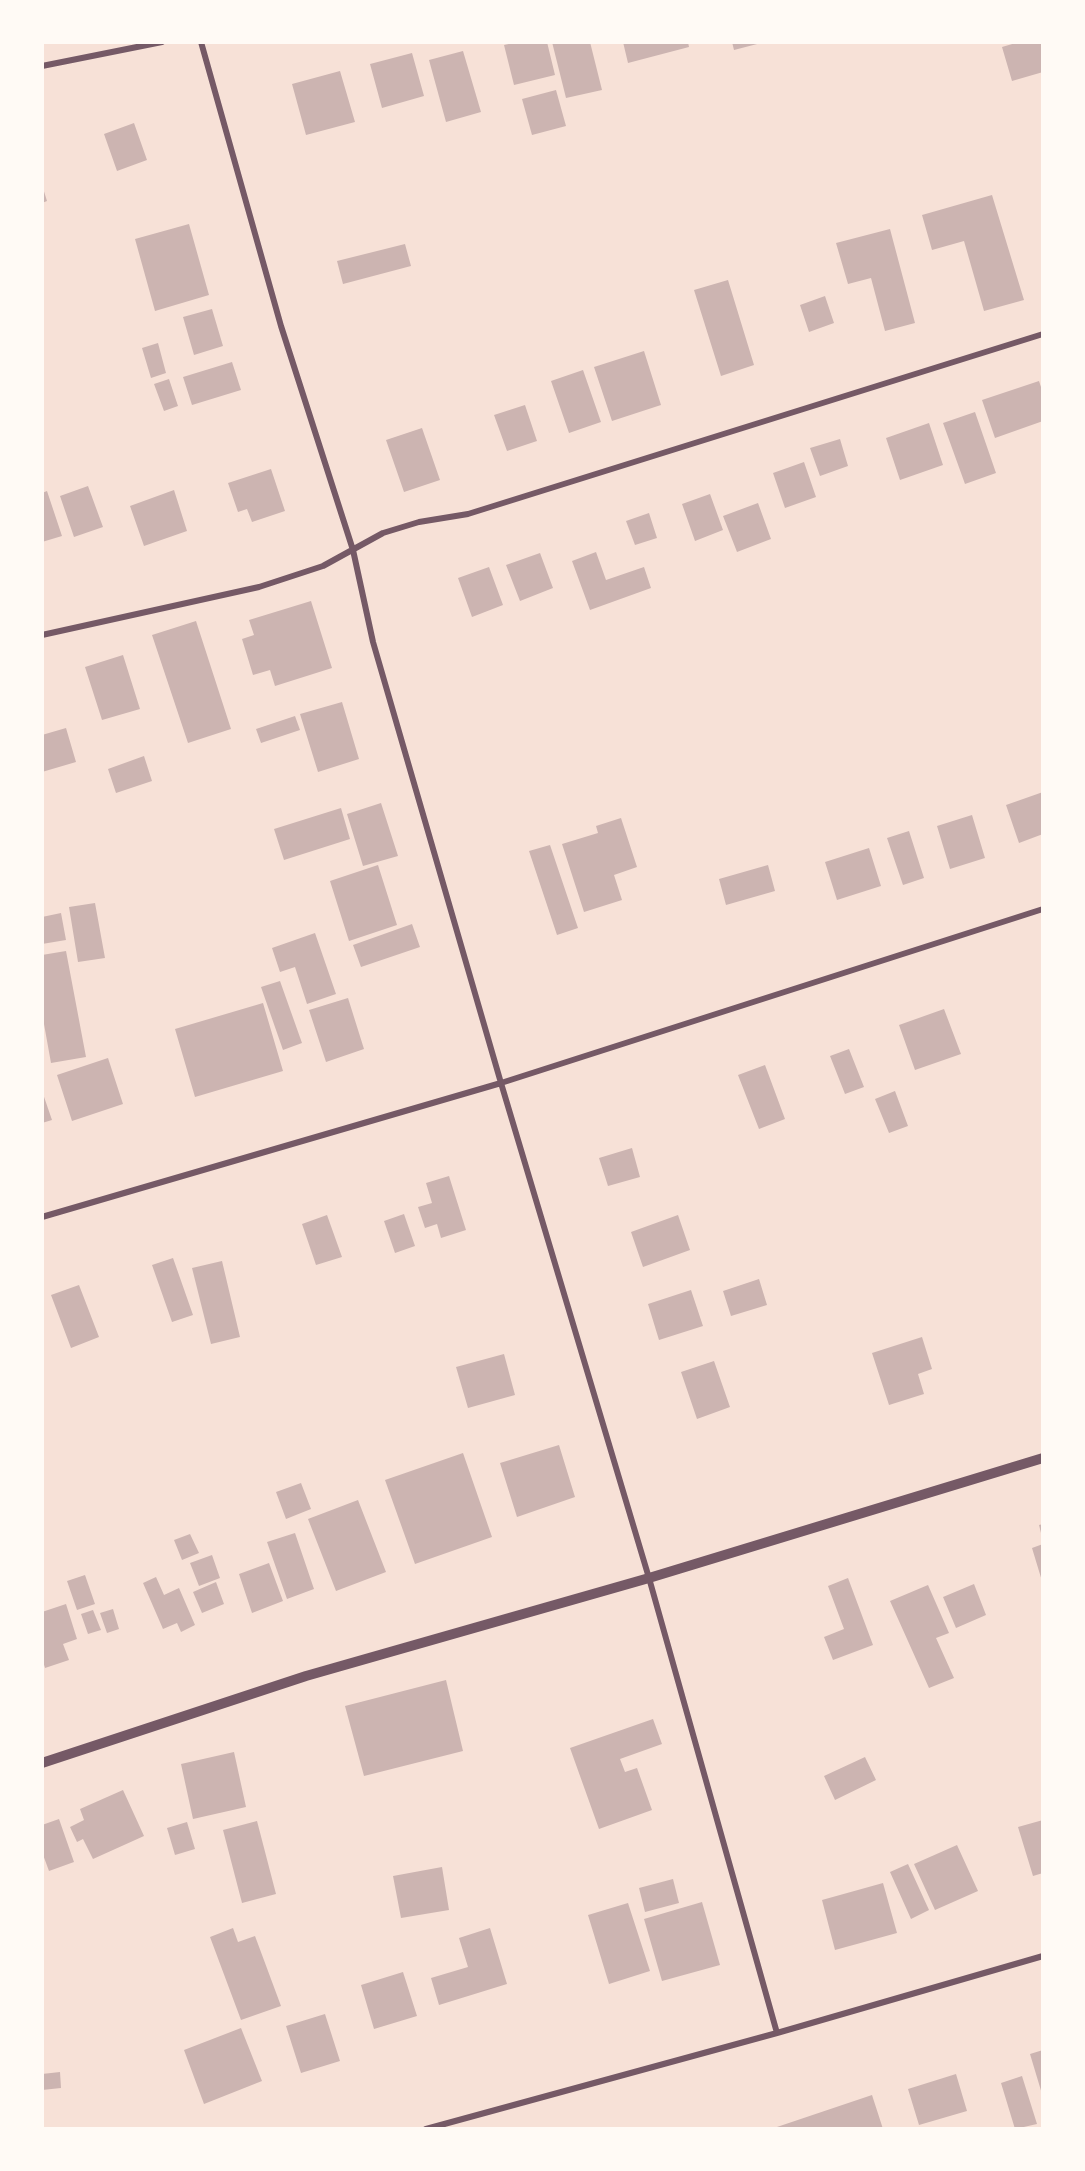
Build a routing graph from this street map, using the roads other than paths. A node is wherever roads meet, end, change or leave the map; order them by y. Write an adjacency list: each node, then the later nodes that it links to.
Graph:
1 (162, 42): 3 (street)
2 (201, 42): 5 (street)
3 (42, 66)
4 (1043, 334): 5 (street)
5 (353, 550): 6 (street); 8 (street)
6 (42, 636)
7 (1043, 909): 8 (street)
8 (501, 1083): 9 (street); 11 (street)
9 (42, 1217)
10 (1043, 1458): 11 (street)
11 (649, 1578): 12 (street); 14 (street)
12 (42, 1763)
13 (1043, 1956): 14 (street)
14 (777, 2033): 15 (street)
15 (426, 2129)

